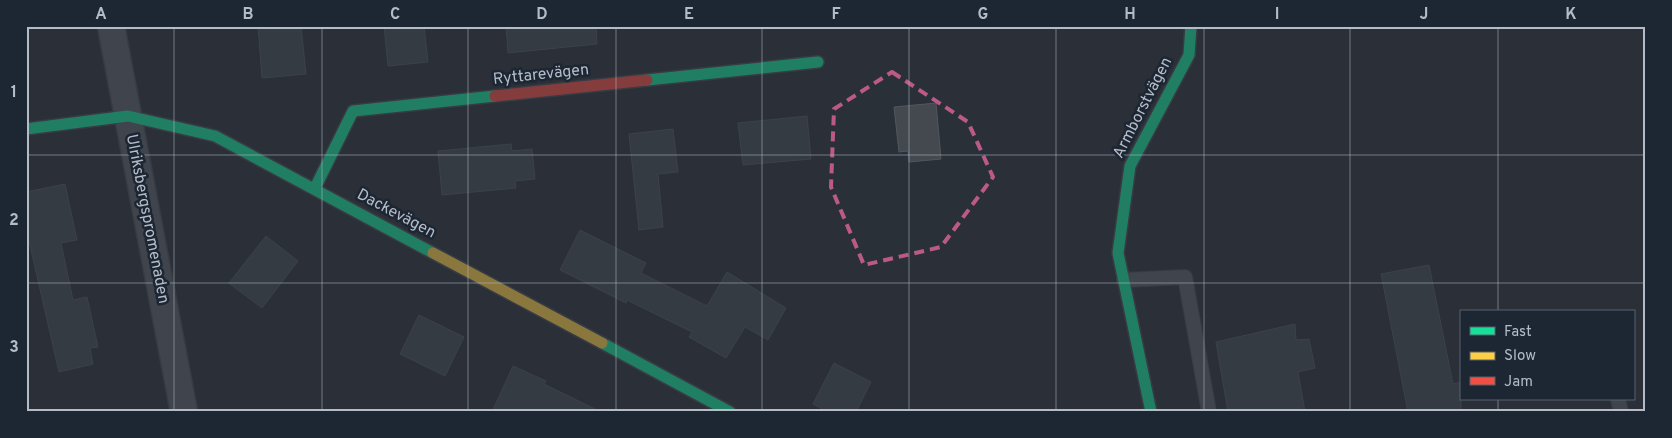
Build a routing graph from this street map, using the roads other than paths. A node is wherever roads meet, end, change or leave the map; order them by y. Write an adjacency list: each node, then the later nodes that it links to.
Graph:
1 (111, 26): 4 (street, Ulriksbergspromenaden)
2 (1191, 26): 7 (street, Armborstvägen)
3 (818, 62): 6 (street, Ryttarevägen)
4 (128, 116): 5 (street, Dackevägen); 6 (street, Dackevägen); 9 (street, Ulriksbergspromenaden)
5 (26, 129)
6 (315, 188): 10 (street, Dackevägen)
7 (1124, 280): 11 (street, Armborstvägen); 12 (lane)
8 (1618, 400): 13 (lane)
9 (184, 412)
10 (730, 412)
11 (1151, 412)
12 (1209, 412)
13 (1622, 412)

